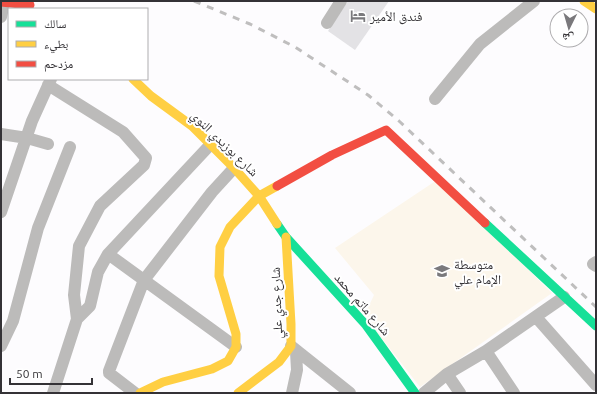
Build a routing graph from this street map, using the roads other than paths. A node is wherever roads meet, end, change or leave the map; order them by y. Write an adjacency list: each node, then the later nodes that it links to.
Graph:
1 (341, 1): 8 (street)
2 (534, 1): 11 (street)
3 (584, 1): 6 (street)
4 (2, 2): 5 (street); 7 (street)
5 (30, 5)
6 (596, 9)
7 (1, 16)
8 (327, 23)
9 (134, 80): 15 (street, شارع بوزيدي النوي)
10 (49, 82): 13 (street); 27 (street)
11 (435, 99)
12 (1, 134): 13 (street)
13 (26, 138): 14 (street); 19 (street)
14 (48, 144)
15 (210, 144): 17 (street, شارع بوزيدي النوي); 21 (street)
16 (70, 147): 29 (street)
17 (234, 168): 18 (street, شارع بوزيدي النوي); 24 (street)
18 (259, 196): 20 (street, شارع بوزيدي النوي); 25 (street); 30 (street)
19 (1, 212)
20 (286, 236): 31 (street, شارع جدي علي); 41 (street, شارع ماتم محمد)
21 (108, 254): 24 (street); 27 (street)
22 (596, 262): 23 (street)
23 (596, 266)
24 (144, 280): 30 (street); 36 (street)
25 (564, 296): 26 (street); 28 (street)
26 (536, 317): 32 (street); 34 (street)
27 (77, 319): 35 (street)
28 (596, 326)
29 (1, 346)
30 (236, 347): 37 (street)
31 (294, 349): 38 (street, شارع جدي علي); 39 (street); 40 (street)
32 (486, 351): 33 (street); 44 (street)
33 (447, 374): 42 (street); 43 (street)
34 (596, 385)
35 (53, 393)
36 (135, 393)
37 (140, 393)
38 (238, 393)
39 (292, 393)
40 (350, 393)
41 (415, 393)
42 (424, 393)
43 (460, 393)
44 (514, 393)

